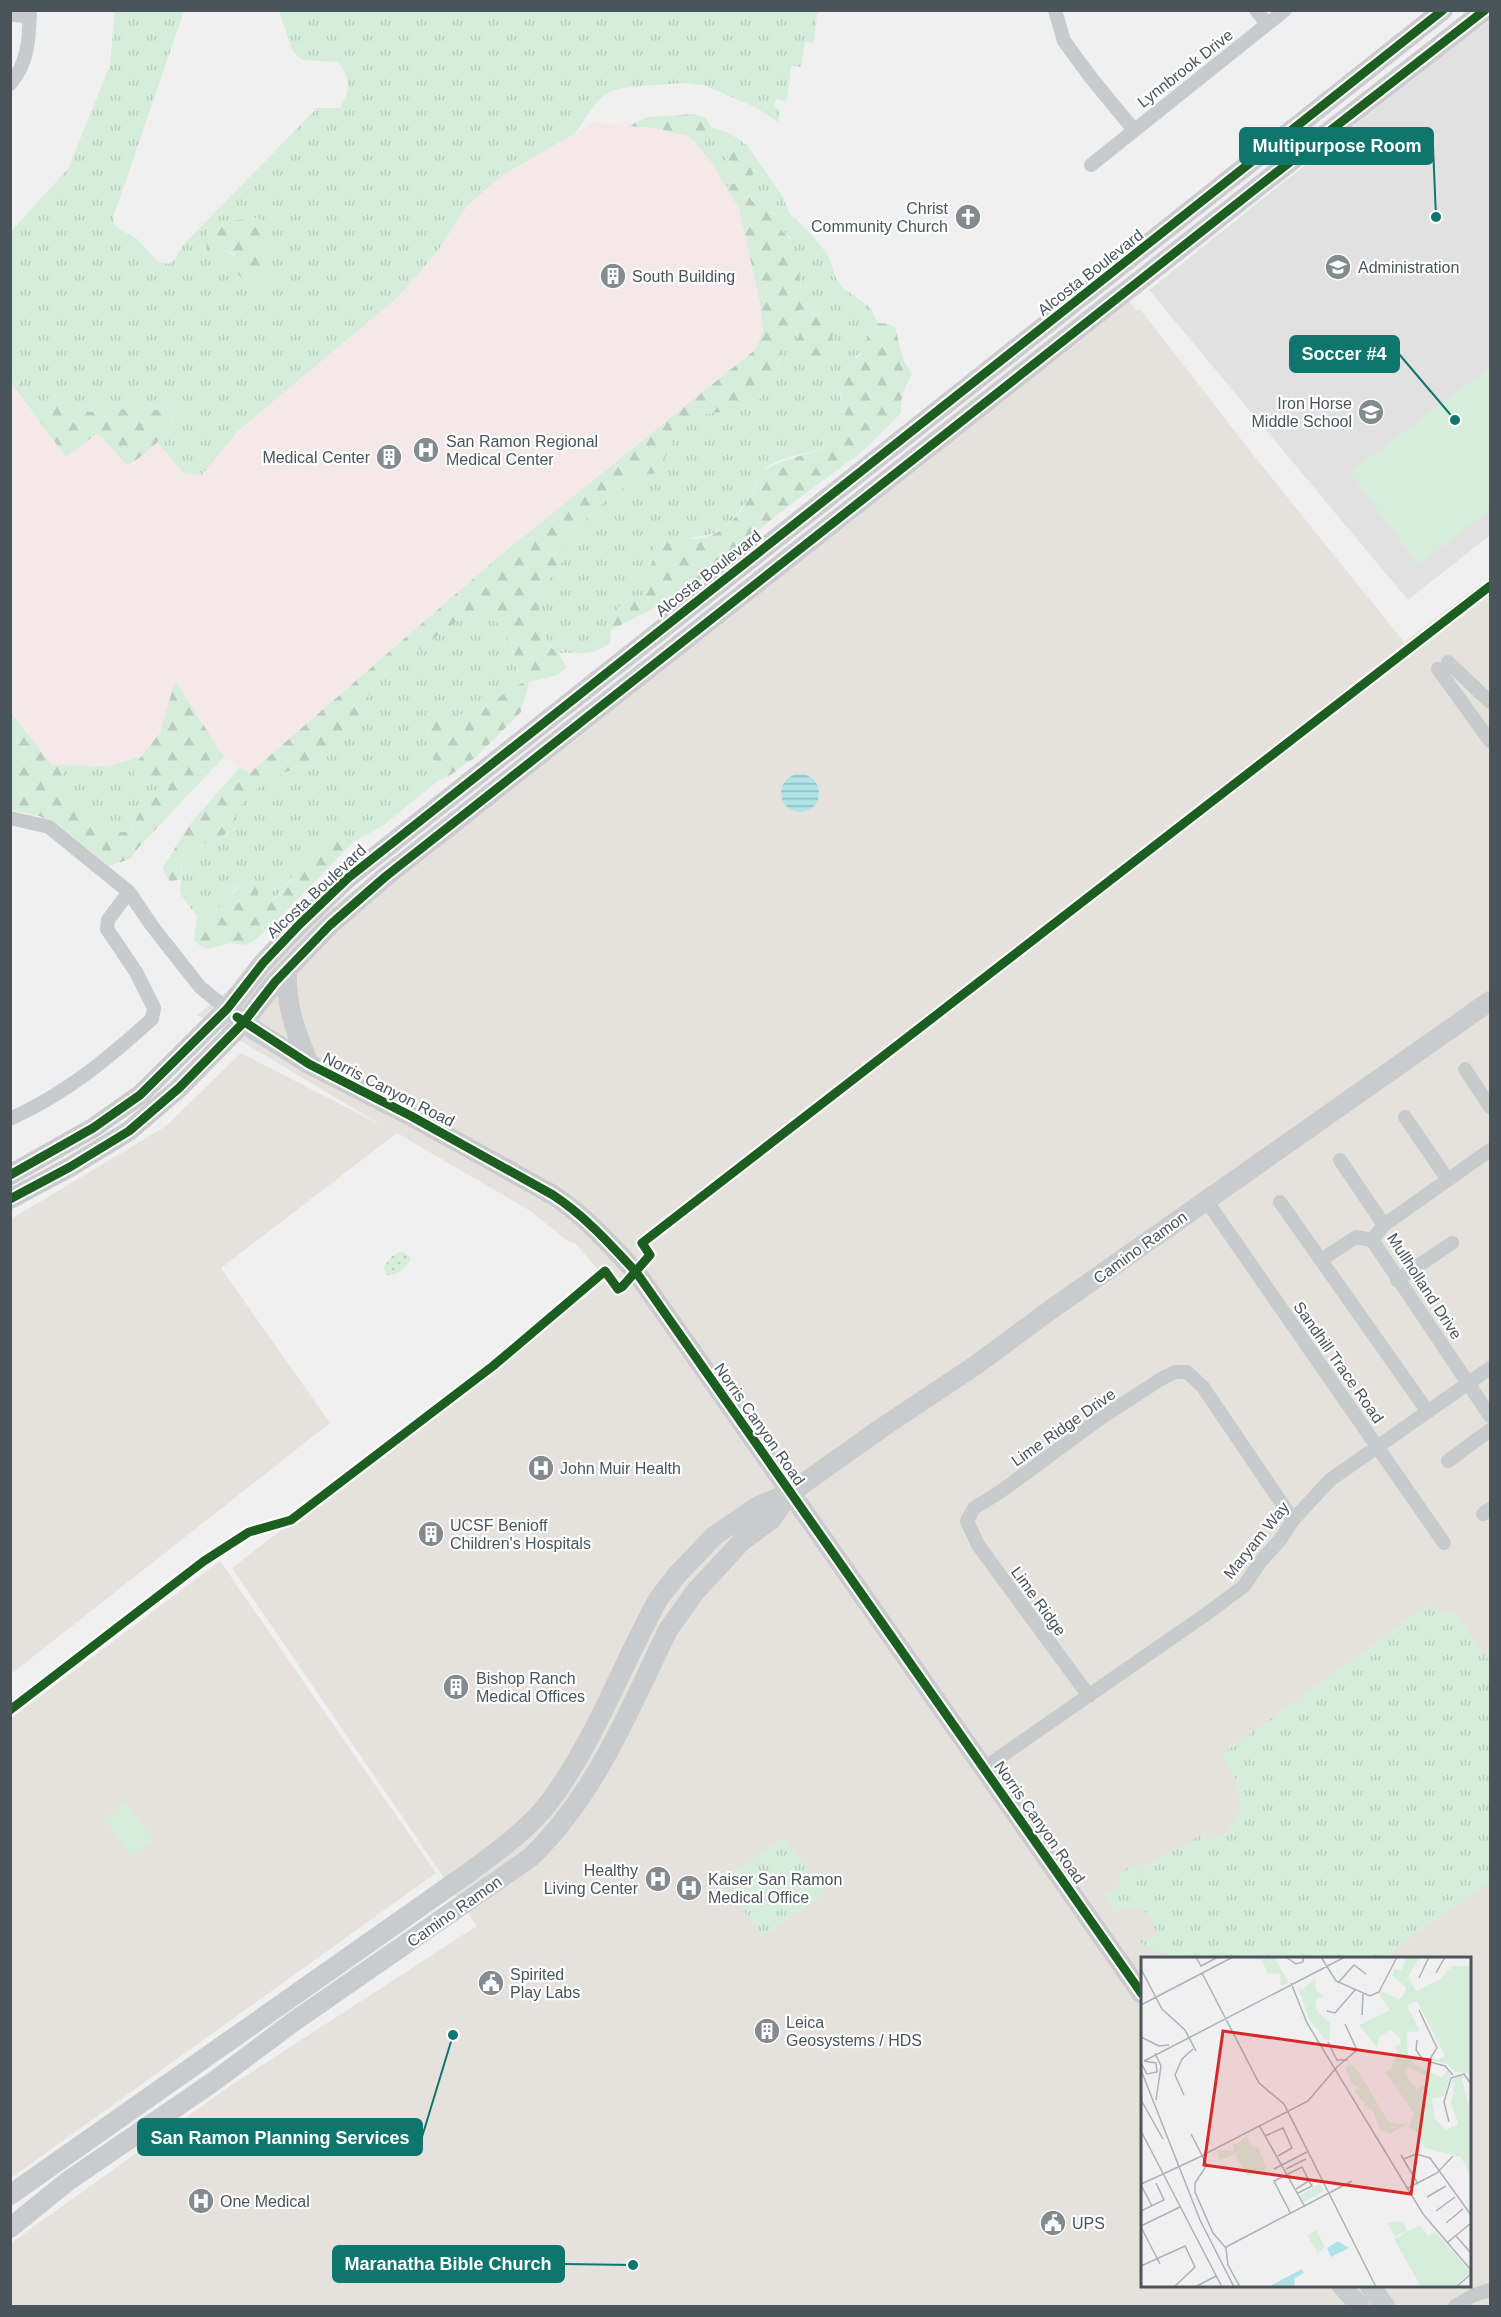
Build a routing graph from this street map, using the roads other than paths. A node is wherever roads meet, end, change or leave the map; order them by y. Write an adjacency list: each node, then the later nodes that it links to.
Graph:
1 (1054, 10): 12 (street)
2 (1256, 10): 8 (street)
3 (1285, 10): 8 (street, Lynnbrook Drive)
4 (1485, 10): 9 (main road)
5 (10, 14): 6 (street)
6 (30, 14): 11 (street)
7 (1431, 14): 9 (main road); 10 (main road); 20 (main road, Alcosta Boulevard)
8 (1267, 24): 12 (street, Lynnbrook Drive)
9 (1457, 33): 10 (main road)
10 (1441, 46): 18 (main road)
11 (10, 84)
12 (1134, 130): 13 (street, Lynnbrook Drive)
13 (1091, 165)
14 (1491, 702): 15 (street)
15 (1491, 741)
16 (10, 818): 17 (street)
17 (129, 892): 20 (street); 26 (street)
18 (286, 970): 21 (main road); 22 (main road)
19 (1491, 1001): 32 (main road, Camino Ramon)
20 (227, 1009): 21 (main road, Norris Canyon Road); 29 (main road, Alcosta Boulevard)
21 (243, 1023): 22 (main road, Norris Canyon Road); 31 (main road)
22 (309, 1064): 46 (main road, Norris Canyon Road)
23 (1465, 1069): 24 (street)
24 (1491, 1107)
25 (1405, 1117): 30 (street)
26 (10, 1119)
27 (1491, 1150): 30 (street, Mullholland Drive)
28 (1340, 1160): 34 (street)
29 (10, 1175)
30 (1448, 1180): 34 (street, Mullholland Drive)
31 (10, 1199)
32 (1206, 1200): 44 (street, Sandhill Trace Road); 46 (main road, Camino Ramon)
33 (1280, 1202): 37 (street)
34 (1384, 1225): 35 (street, Mullholland Drive)
35 (1372, 1240): 37 (street); 38 (street, Mullholland Drive)
36 (1452, 1243): 38 (street)
37 (1321, 1260): 41 (street)
38 (1397, 1280): 40 (street, Mullholland Drive)
39 (1491, 1368): 40 (street, Maryam Way)
40 (1469, 1384): 41 (street, Maryam Way); 42 (street, Mullholland Drive)
41 (1428, 1412): 44 (street, Maryam Way)
42 (1491, 1416)
43 (1491, 1430): 45 (street)
44 (1377, 1447): 47 (street, Maryam Way); 49 (street, Sandhill Trace Road)
45 (1448, 1461)
46 (790, 1493): 51 (main road, Norris Canyon Road); 53 (main road, Camino Ramon); 54 (main road, Camino Ramon)
47 (1293, 1520): 48 (street, Lime Ridge Drive); 50 (street, Maryam Way)
48 (967, 1521): 50 (street, Lime Ridge)
49 (1444, 1544)
50 (1089, 1696): 51 (street, Maryam Way)
51 (984, 1768): 52 (main road, Norris Canyon Road)
52 (1141, 1991)
53 (10, 2195)
54 (10, 2228)
55 (1343, 2287): 58 (main road)
56 (1371, 2287): 59 (main road)
57 (1491, 2290): 60 (street)
58 (1359, 2307)
59 (1385, 2307)
60 (1455, 2307)

